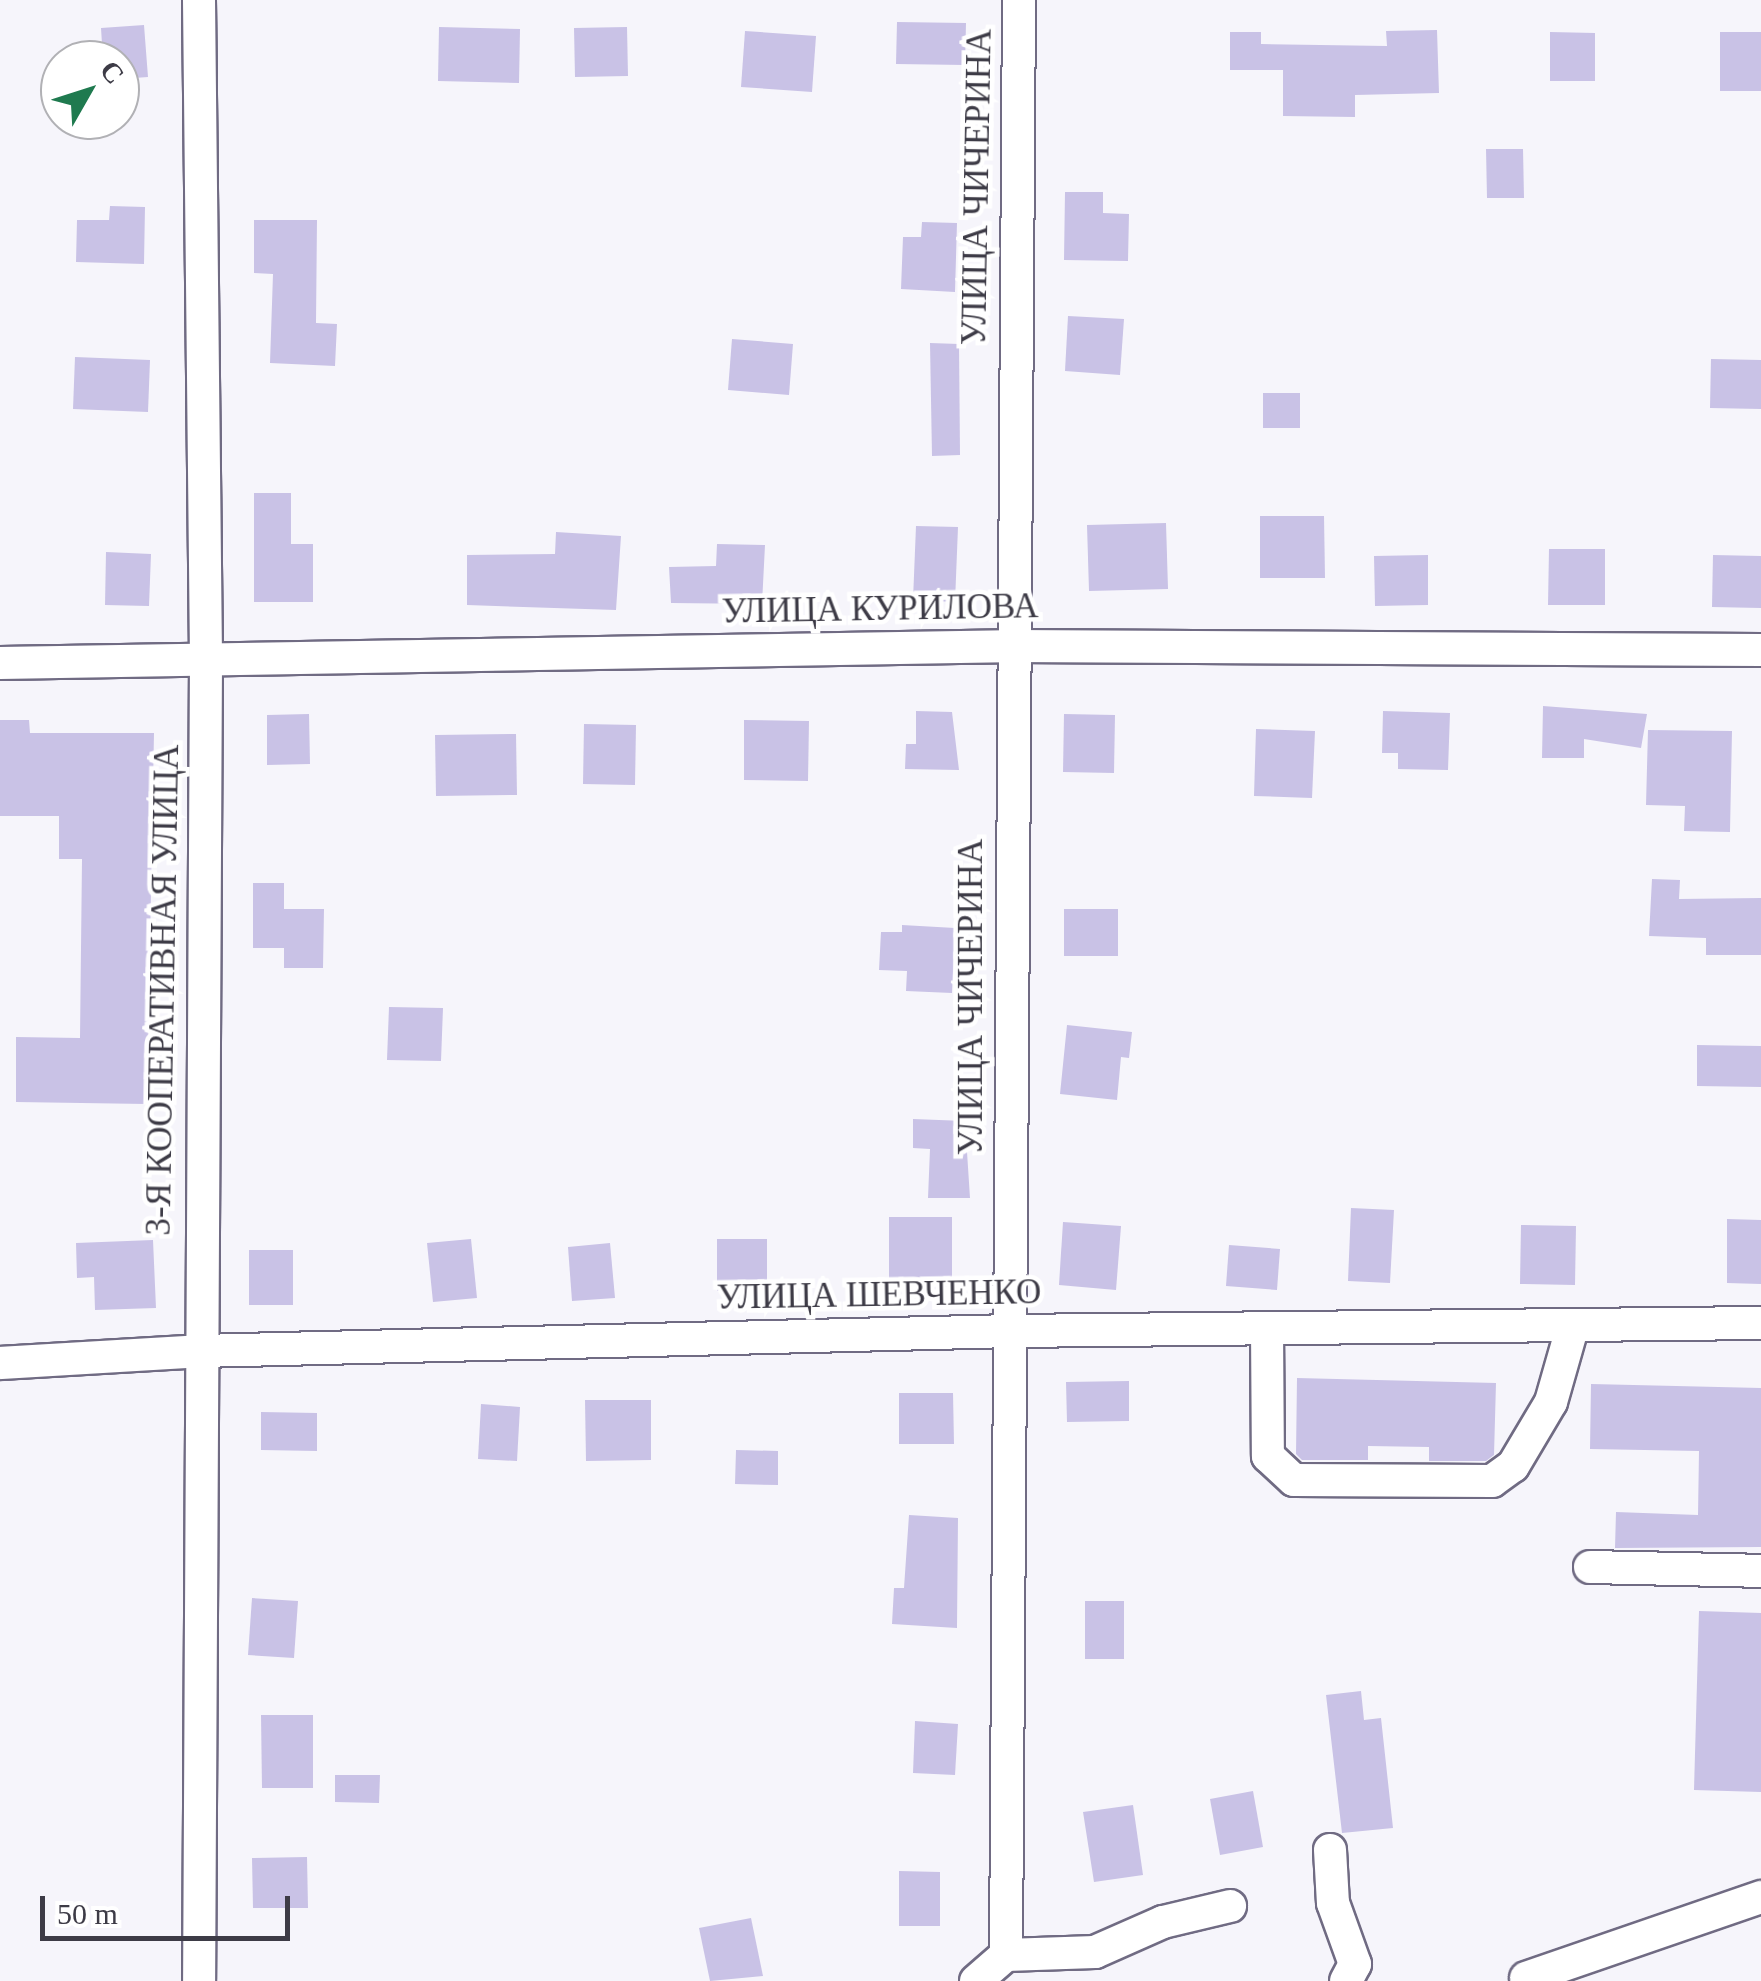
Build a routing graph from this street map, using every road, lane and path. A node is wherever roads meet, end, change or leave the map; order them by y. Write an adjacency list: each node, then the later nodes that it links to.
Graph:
1 (199, 0): 5 (street, 3-Я КООПЕРАТИВНАЯ УЛИЦА)
2 (1019, 0): 3 (street, УЛИЦА ЧИЧЕРИНА)
3 (1012, 646): 4 (street, УЛИЦА КУРИЛОВА); 5 (street, УЛИЦА КУРИЛОВА); 10 (street, УЛИЦА ЧИЧЕРИНА)
4 (1761, 650)
5 (206, 661): 6 (street, УЛИЦА КУРИЛОВА); 11 (street, 3-Я КООПЕРАТИВНАЯ УЛИЦА)
6 (0, 663)
7 (1761, 1322): 8 (street, УЛИЦА ШЕВЧЕНКО)
8 (1573, 1325): 9 (street, УЛИЦА ШЕВЧЕНКО); 9 (street)
9 (1268, 1328): 10 (street, УЛИЦА ШЕВЧЕНКО)
10 (1010, 1331): 11 (street, УЛИЦА ШЕВЧЕНКО); 18 (street, УЛИЦА ЧИЧЕРИНА)
11 (200, 1352): 12 (street, УЛИЦА ШЕВЧЕНКО); 20 (street, 3-Я КООПЕРАТИВНАЯ УЛИЦА)
12 (0, 1364)
13 (1590, 1566): 14 (street)
14 (1761, 1571)
15 (1330, 1850): 22 (street)
16 (1761, 1896): 19 (street)
17 (1230, 1906): 18 (street)
18 (1006, 1955): 21 (street)
19 (1526, 1978)
20 (200, 1981)
21 (976, 1981)
22 (1346, 1981)

